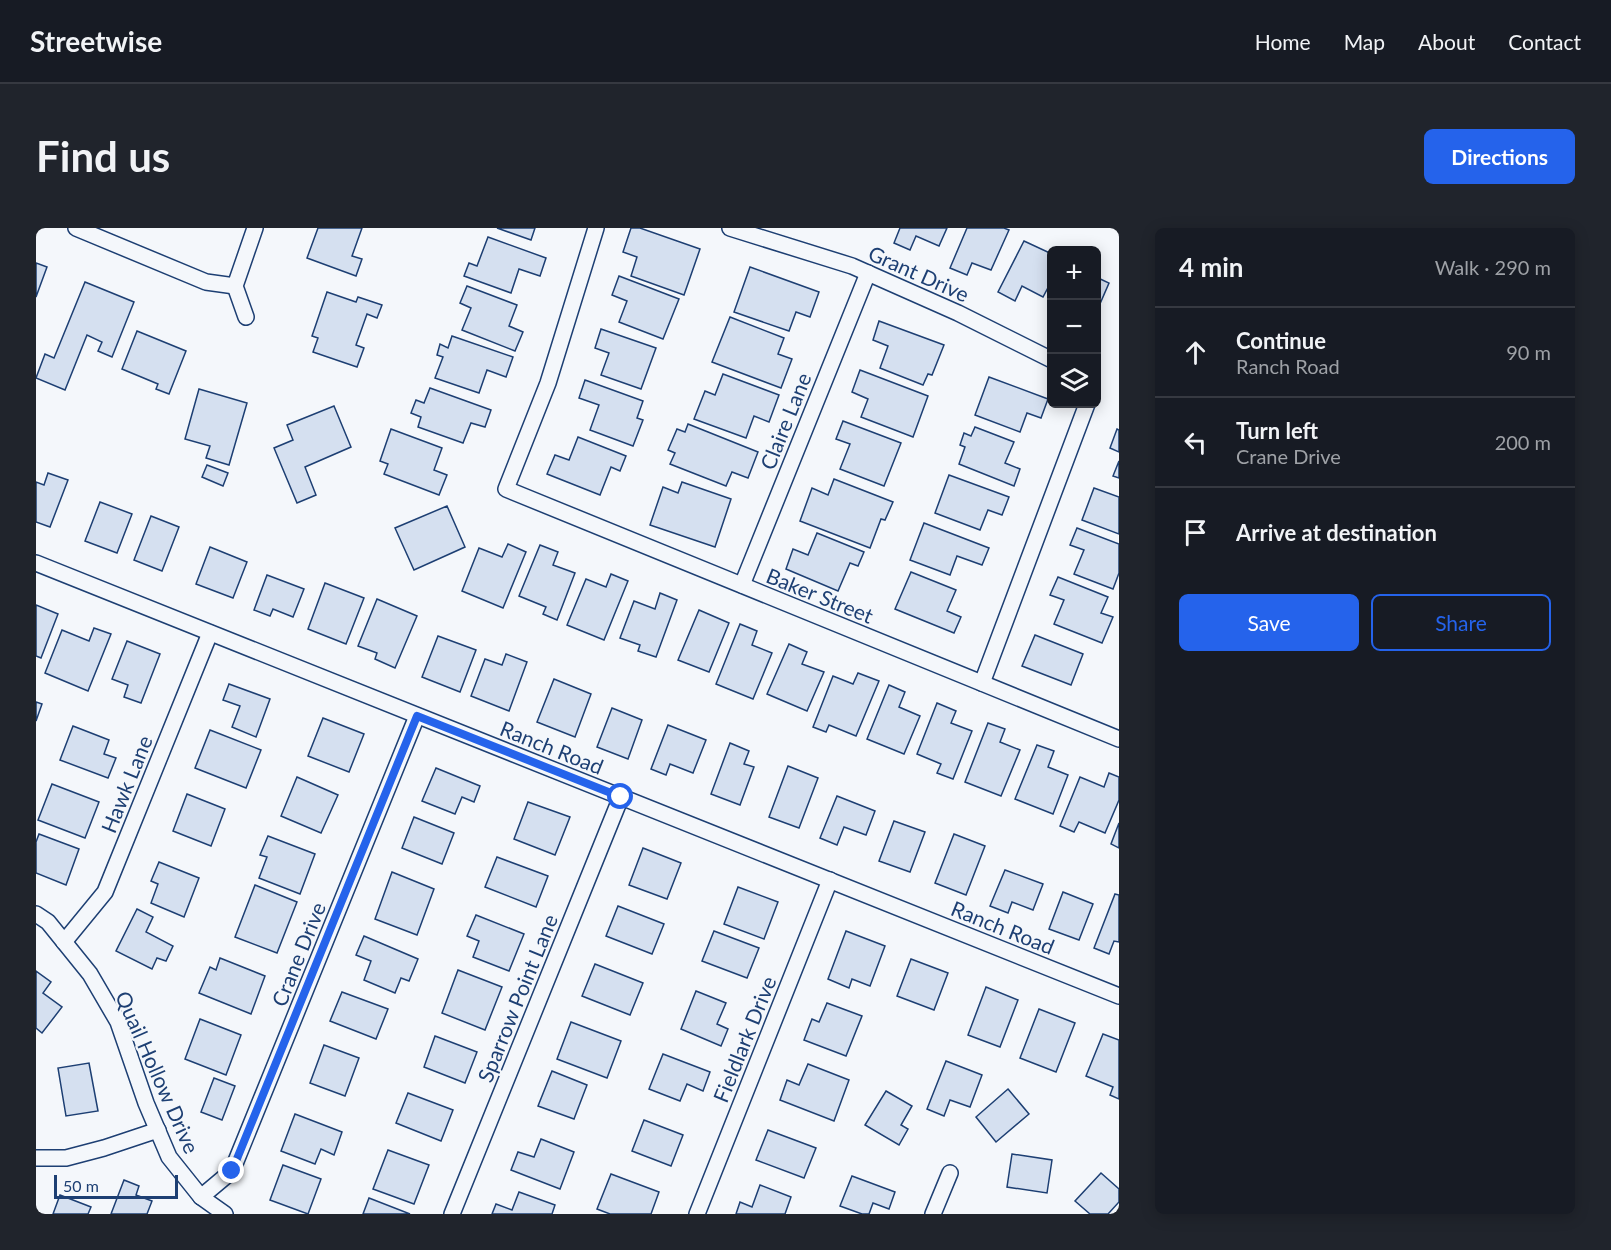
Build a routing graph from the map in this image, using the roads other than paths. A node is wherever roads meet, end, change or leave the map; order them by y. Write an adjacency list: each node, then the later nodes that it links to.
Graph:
1 (76, 228): 6 (street)
2 (255, 228): 6 (street)
3 (596, 228): 11 (street, Baker Street)
4 (730, 228): 5 (street, Grant Drive)
5 (868, 273): 8 (street, Grant Drive); 11 (street, Claire Lane)
6 (235, 286): 7 (street)
7 (246, 317)
8 (1047, 358)
9 (1086, 408): 13 (street)
10 (36, 563): 12 (street, Ranch Road)
11 (742, 585): 13 (street, Baker Street)
12 (210, 633): 14 (street, Ranch Road); 19 (street, Hawk Lane)
13 (982, 683): 15 (street, Baker Street)
14 (417, 716): 16 (street, Ranch Road); 24 (street, Crane Drive)
15 (1119, 738)
16 (621, 797): 17 (street, Ranch Road); 26 (street, Sparrow Point Lane)
17 (830, 880): 20 (street, Ranch Road); 27 (street, Fieldlark Drive)
18 (36, 914): 19 (street, Quail Hollow Drive)
19 (64, 942): 21 (street, Quail Hollow Drive)
20 (1119, 996)
21 (158, 1130): 22 (street); 24 (street, Quail Hollow Drive)
22 (36, 1158)
23 (950, 1173): 28 (street)
24 (201, 1197): 25 (street, Quail Hollow Drive)
25 (225, 1214)
26 (452, 1214)
27 (697, 1214)
28 (933, 1214)

